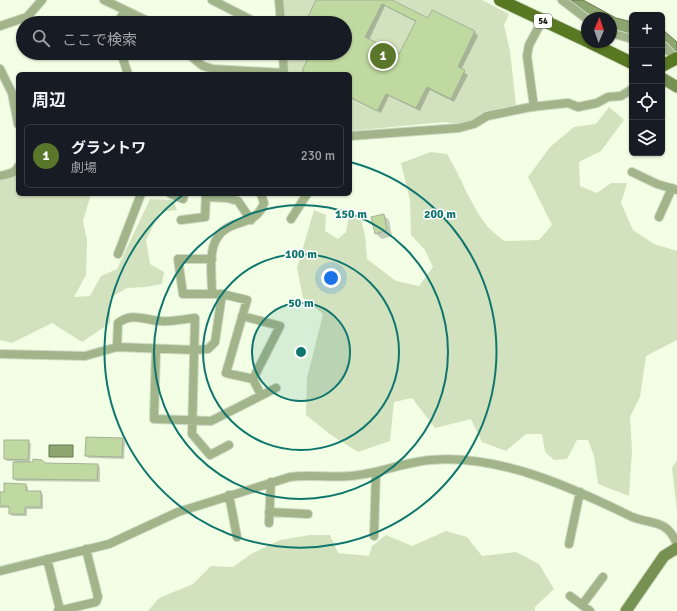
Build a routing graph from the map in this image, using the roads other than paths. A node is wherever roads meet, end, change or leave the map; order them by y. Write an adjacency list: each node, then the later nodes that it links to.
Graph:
1 (42, 0): 9 (street)
2 (104, 0): 7 (street)
3 (212, 0): 12 (street)
4 (279, 0): 13 (street)
5 (500, 0): 15 (main road, 54)
6 (562, 0): 8 (street)
7 (125, 11): 10 (street); 11 (street)
8 (581, 14)
9 (28, 16)
10 (122, 16)
11 (136, 16)
12 (243, 16)
13 (280, 16)
14 (16, 21): 16 (street)
15 (542, 21): 18 (main road, 54); 35 (street)
16 (0, 26)
17 (617, 35): 19 (street)
18 (581, 39)
19 (629, 39)
20 (665, 47): 22 (street)
21 (601, 48): 26 (main road, 54)
22 (676, 58): 27 (main road)
23 (124, 60): 29 (street)
24 (196, 60): 30 (street)
25 (283, 60): 31 (street)
26 (629, 62)
27 (665, 64)
28 (0, 70): 36 (street)
29 (127, 72)
30 (266, 72)
31 (284, 72)
32 (665, 80): 33 (street)
33 (677, 87)
34 (629, 91): 35 (street)
35 (534, 107): 37 (street)
36 (16, 114)
37 (352, 136)
38 (16, 170): 40 (street)
39 (632, 172): 41 (street)
40 (0, 176)
41 (674, 189): 49 (street)
42 (140, 196): 53 (street)
43 (175, 196): 44 (street)
44 (184, 196)
45 (206, 196): 46 (street); 51 (street)
46 (227, 196): 52 (street)
47 (261, 196): 52 (street)
48 (306, 196): 50 (street)
49 (659, 218)
50 (291, 219)
51 (181, 220)
52 (251, 220): 54 (street)
53 (118, 254)
54 (212, 259): 55 (street); 55 (street)
55 (212, 293): 56 (street)
56 (222, 294): 57 (street); 60 (street)
57 (242, 316): 62 (street); 62 (street)
58 (117, 347): 59 (street); 60 (street); 61 (street)
59 (156, 349): 60 (street); 65 (street)
60 (195, 350): 65 (street)
61 (0, 354)
62 (253, 379): 64 (street)
63 (276, 388): 64 (street)
64 (261, 396): 65 (street)
65 (192, 421): 66 (street)
66 (229, 445)
67 (376, 472): 68 (street); 69 (street); 74 (street)
68 (271, 482): 70 (street); 71 (street)
69 (580, 492): 76 (street); 77 (street)
70 (229, 495): 75 (street); 79 (street)
71 (269, 512): 72 (street); 73 (street)
72 (308, 514)
73 (269, 523)
74 (374, 536)
75 (236, 537)
76 (569, 544)
77 (677, 544)
78 (677, 548): 87 (street)
79 (86, 549): 80 (street); 85 (street)
80 (47, 559): 81 (street); 85 (street)
81 (0, 570)
82 (603, 577): 84 (street)
83 (570, 596): 84 (street)
84 (582, 605): 86 (street)
85 (59, 611)
86 (590, 611)
87 (626, 611)

